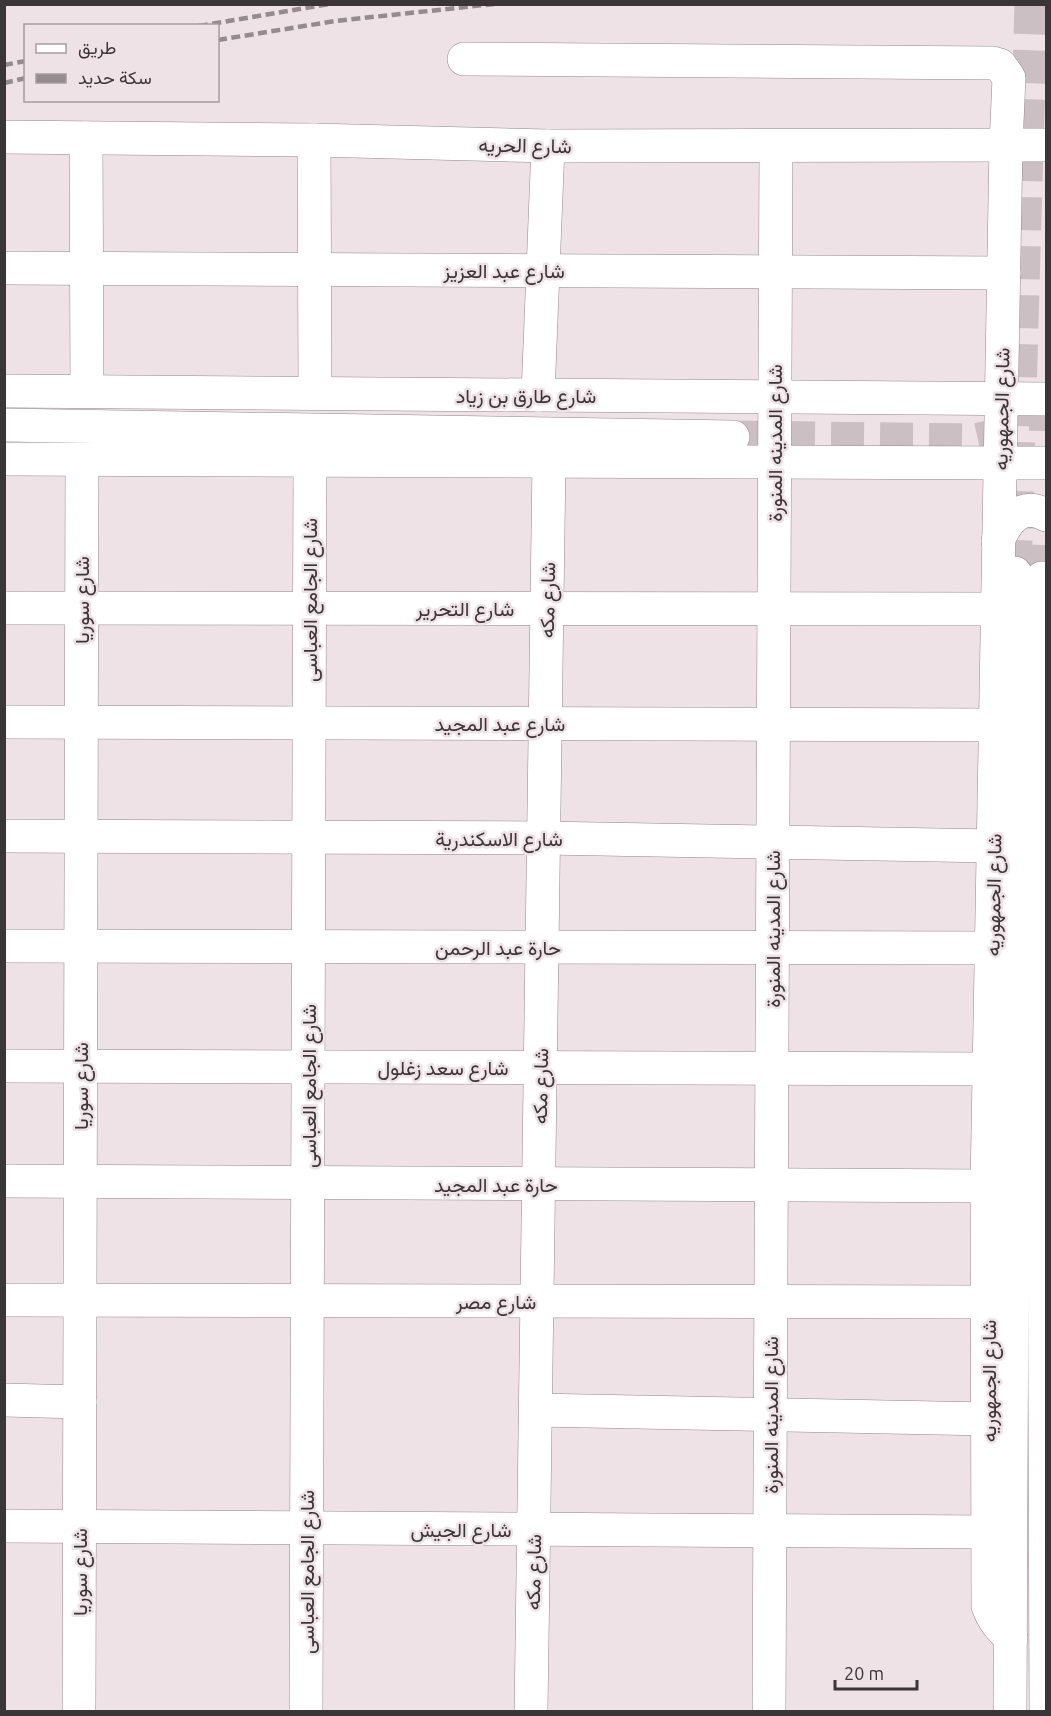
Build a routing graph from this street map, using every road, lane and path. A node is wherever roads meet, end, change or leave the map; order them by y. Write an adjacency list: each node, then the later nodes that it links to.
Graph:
1 (465, 59): 5 (main road, شارع الجمهوريه)
2 (4, 137): 3 (main road, شارع الحريه)
3 (86, 138): 4 (main road, شارع الحريه); 10 (main road)
4 (314, 140): 7 (main road, شارع الحريه); 11 (main road)
5 (1006, 145): 6 (main road, شارع الحريه); 8 (main road, شارع الحريه); 14 (main road, شارع الجمهوريه)
6 (1047, 145)
7 (548, 146): 8 (main road, شارع الحريه); 12 (main road)
8 (776, 146): 13 (main road, شارع المدينه المنورة)
9 (4, 268): 10 (main road, شارع عبد العزيز)
10 (87, 268): 11 (main road, شارع عبد العزيز); 16 (main road)
11 (315, 269): 12 (main road, شارع عبد العزيز); 17 (main road)
12 (543, 270): 13 (main road, شارع عبد العزيز); 18 (main road)
13 (775, 271): 14 (main road, شارع عبد العزيز); 19 (main road, شارع المدينه المنورة)
14 (1004, 273): 20 (main road, شارع الجمهوريه)
15 (4, 390): 16 (main road, شارع طارق بن زياد)
16 (87, 391): 17 (main road, شارع طارق بن زياد)
17 (315, 393): 18 (main road, شارع طارق بن زياد)
18 (538, 395): 19 (main road, شارع طارق بن زياد)
19 (775, 397): 20 (main road, شارع طارق بن زياد); 28 (main road, شارع المدينه المنورة)
20 (1001, 399): 21 (main road, شارع طارق بن زياد); 29 (main road, شارع الجمهوريه)
21 (1047, 399)
22 (4, 425): 23 (main road)
23 (733, 437)
24 (4, 459): 25 (main road)
25 (82, 460): 26 (main road); 34 (main road, شارع سوريا)
26 (310, 460): 27 (main road); 35 (main road, شارع الجامع العباسى)
27 (549, 461): 28 (main road); 36 (main road, شارع مكه)
28 (774, 462): 29 (main road); 37 (main road, شارع المدينه المنورة)
29 (1000, 463): 30 (main road); 32 (main road, شارع الجمهوريه)
30 (1047, 463)
31 (1047, 515): 32 (main road)
32 (998, 541): 38 (main road, شارع الجمهوريه)
33 (4, 608): 34 (main road, شارع التحرير)
34 (81, 608): 35 (main road, شارع التحرير); 40 (main road, شارع سوريا)
35 (309, 608): 36 (main road, شارع التحرير); 41 (main road, شارع الجامع العباسى)
36 (547, 608): 37 (main road, شارع التحرير); 42 (main road, شارع مكه)
37 (774, 609): 38 (main road, شارع التحرير); 43 (main road, شارع المدينه المنورة)
38 (998, 609): 44 (main road, شارع الجمهوريه)
39 (4, 722): 40 (main road, شارع عبد المجيد)
40 (81, 722): 41 (main road, شارع عبد المجيد); 46 (main road, شارع سوريا)
41 (309, 723): 42 (main road, شارع عبد المجيد); 47 (main road, شارع الجامع العباسى)
42 (545, 724): 43 (main road, شارع عبد المجيد); 48 (main road, شارع مكه)
43 (773, 724): 44 (main road, شارع عبد المجيد); 49 (main road, شارع المدينه المنورة)
44 (996, 725): 50 (main road, شارع الجمهوريه)
45 (4, 836): 46 (main road, شارع الاسكندرية)
46 (81, 836): 47 (main road, شارع الاسكندرية); 52 (main road, شارع سوريا)
47 (309, 837): 48 (main road, شارع الاسكندرية); 53 (main road, شارع الجامع العباسى)
48 (544, 838): 49 (main road, شارع الاسكندرية); 54 (main road, شارع مكه)
49 (773, 842): 50 (main road, شارع الاسكندرية); 55 (main road, شارع المدينه المنورة)
50 (994, 846): 56 (main road, شارع الجمهوريه)
51 (4, 946): 52 (main road, حارة عبد الرحمن)
52 (80, 946): 53 (main road, حارة عبد الرحمن); 58 (main road, شارع سوريا)
53 (308, 947): 54 (main road, حارة عبد الرحمن); 59 (main road, شارع الجامع العباسى)
54 (542, 947): 55 (main road, حارة عبد الرحمن); 60 (main road, شارع مكه)
55 (772, 948): 56 (main road, حارة عبد الرحمن); 61 (main road, شارع المدينه المنورة)
56 (992, 948): 62 (main road, شارع الجمهوريه)
57 (4, 1065): 58 (main road, شارع سعد زغلول)
58 (80, 1066): 59 (main road, شارع سعد زغلول); 64 (main road, شارع سوريا)
59 (308, 1066): 60 (main road, شارع سعد زغلول); 65 (main road, شارع الجامع العباسى)
60 (540, 1067): 61 (main road, شارع سعد زغلول); 66 (main road, شارع مكه)
61 (772, 1068): 62 (main road, شارع سعد زغلول); 67 (main road, شارع المدينه المنورة)
62 (990, 1069): 68 (main road, شارع الجمهوريه)
63 (4, 1181): 64 (main road, حارة عبد المجيد)
64 (80, 1182): 65 (main road, حارة عبد المجيد); 70 (main road, شارع سوريا)
65 (308, 1183): 66 (main road, حارة عبد المجيد); 71 (main road, شارع الجامع العباسى)
66 (539, 1184): 67 (main road, حارة عبد المجيد); 72 (main road, شارع مكه)
67 (771, 1185): 68 (main road, حارة عبد المجيد); 73 (main road, شارع المدينه المنورة)
68 (987, 1186): 74 (main road, شارع الجمهوريه)
69 (4, 1300): 70 (main road, شارع مصر)
70 (80, 1300): 71 (main road, شارع مصر); 76 (main road, شارع سوريا)
71 (308, 1301): 72 (main road, شارع مصر); 82 (main road, شارع الجامع العباسى)
72 (537, 1301): 73 (main road, شارع مصر); 77 (main road, شارع مكه)
73 (771, 1302): 74 (main road, شارع مصر); 78 (main road, شارع المدينه المنورة)
74 (988, 1302): 79 (main road, شارع الجمهوريه)
75 (4, 1400): 76 (main road)
76 (80, 1402): 81 (main road, شارع سوريا)
77 (536, 1410): 78 (main road); 83 (main road, شارع مكه)
78 (770, 1415): 79 (main road); 84 (main road, شارع المدينه المنورة)
79 (988, 1419): 85 (main road, شارع الجمهوريه)
80 (4, 1526): 81 (main road, شارع الجيش)
81 (79, 1526): 82 (main road, شارع الجيش); 88 (main road, شارع سوريا)
82 (307, 1528): 83 (main road, شارع الجيش); 89 (main road, شارع الجامع العباسى)
83 (534, 1529): 84 (main road, شارع الجيش); 90 (main road, شارع مكه)
84 (770, 1531): 85 (main road, شارع الجيش); 91 (main road, شارع المدينه المنورة)
85 (988, 1532): 87 (main road, شارع الجمهوريه)
86 (1046, 1633): 87 (main road, شارع الجمهوريه); 93 (main road, شارع الجمهوريه)
87 (1011, 1638): 92 (main road, شارع الجمهوريه)
88 (79, 1712)
89 (306, 1712)
90 (531, 1712)
91 (769, 1712)
92 (1010, 1712)
93 (1046, 1712)

